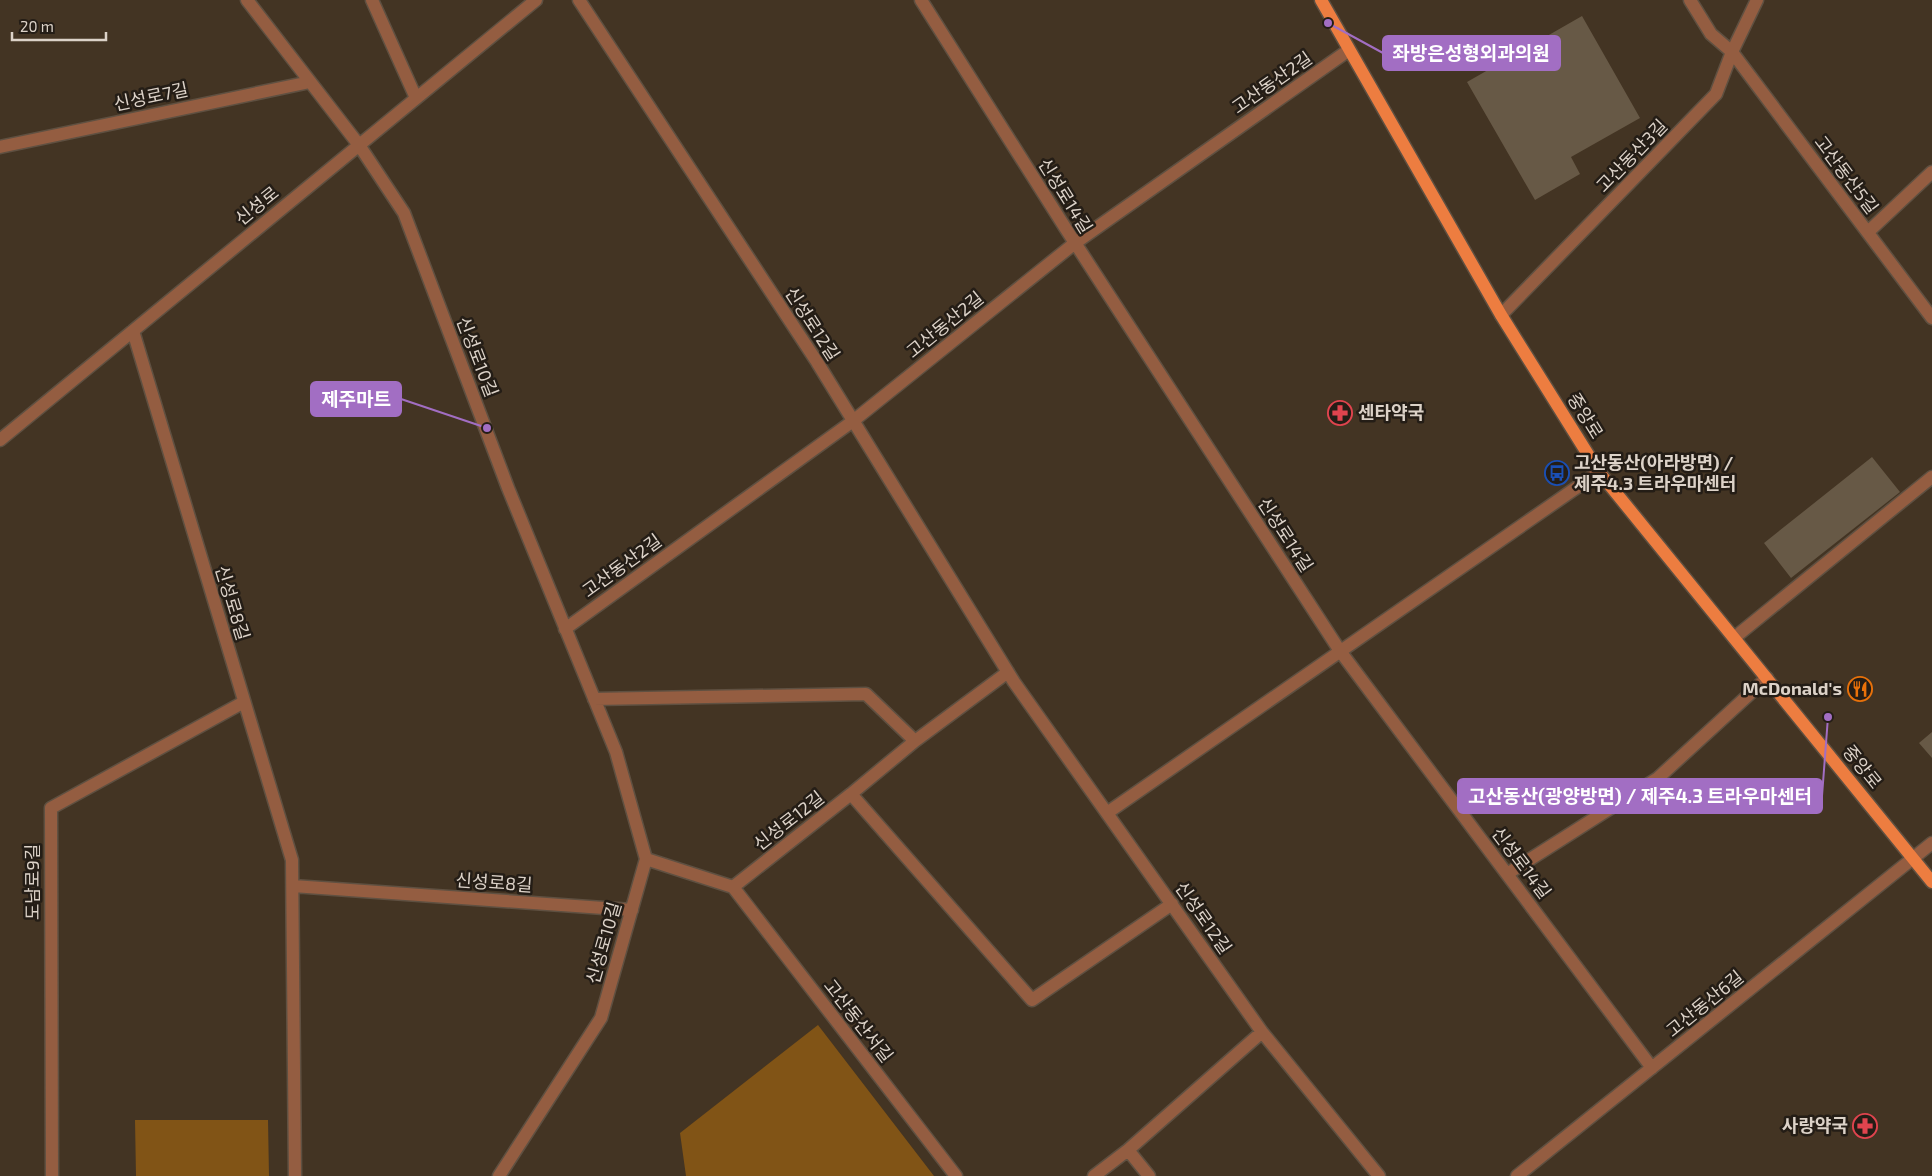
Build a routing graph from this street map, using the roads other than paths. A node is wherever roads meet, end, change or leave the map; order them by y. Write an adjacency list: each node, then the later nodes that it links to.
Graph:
1 (247, 0): 11 (street, 신성로10길)
2 (372, 0): 12 (street)
3 (536, 0): 12 (street, 신성로)
4 (579, 0): 21 (street, 신성로12길)
5 (921, 0): 17 (street, 신성로14길)
6 (1321, 0): 9 (main road, 중앙로)
7 (1690, 0): 10 (street, 고산동산5길)
8 (1757, 0): 10 (street, 고산동산3길)
9 (1349, 50): 17 (street, 고산동산2길); 18 (main road, 중앙로)
10 (1732, 52): 16 (street, 고산동산5길); 18 (street, 고산동산3길)
11 (310, 82): 13 (street, 신성로10길); 14 (street, 신성로7길)
12 (416, 98): 13 (street, 신성로)
13 (359, 145): 20 (street, 신성로); 25 (street, 신성로10길)
14 (0, 147)
15 (1932, 172): 16 (street)
16 (1868, 232): 19 (street, 고산동산5길)
17 (1075, 243): 21 (street, 고산동산2길); 27 (street, 신성로14길)
18 (1501, 315): 23 (main road, 중앙로)
19 (1932, 318)
20 (133, 330): 22 (street, 신성로); 31 (street, 신성로8길)
21 (853, 421): 25 (street, 고산동산2길); 28 (street, 신성로12길)
22 (0, 440)
23 (1599, 472): 26 (main road, 중앙로); 27 (street)
24 (1932, 477): 26 (street)
25 (565, 629): 30 (street, 신성로10길)
26 (1734, 638): 29 (main road, 중앙로)
27 (1340, 651): 34 (street); 38 (street, 신성로14길)
28 (1008, 672): 32 (street, 신성로12길); 34 (street, 신성로12길)
29 (1767, 678): 37 (main road, 중앙로); 38 (street)
30 (594, 699): 32 (street); 36 (street, 신성로10길)
31 (244, 702): 40 (street, 신성로8길); 47 (street, 도남로9길)
32 (915, 741): 33 (street, 신성로12길)
33 (851, 794): 41 (street, 신성로12길); 42 (street)
34 (1107, 813): 42 (street, 신성로12길)
35 (1932, 843): 37 (street)
36 (646, 858): 41 (street); 43 (street, 신성로10길)
37 (1914, 858): 39 (main road, 중앙로); 45 (street, 고산동산6길)
38 (1507, 874): 45 (street, 신성로14길)
39 (1932, 882)
40 (293, 886): 43 (street, 신성로8길); 48 (street, 신성로8길)
41 (733, 887): 50 (street, 고산동산서길)
42 (1172, 904): 44 (street, 신성로12길)
43 (632, 910): 49 (street, 신성로10길)
44 (1262, 1032): 46 (street); 53 (street, 신성로12길)
45 (1652, 1068): 54 (street, 고산동산6길)
46 (1128, 1150): 51 (street); 52 (street)
47 (52, 1176)
48 (295, 1176)
49 (499, 1176)
50 (956, 1176)
51 (1094, 1176)
52 (1149, 1176)
53 (1379, 1176)
54 (1517, 1176)

